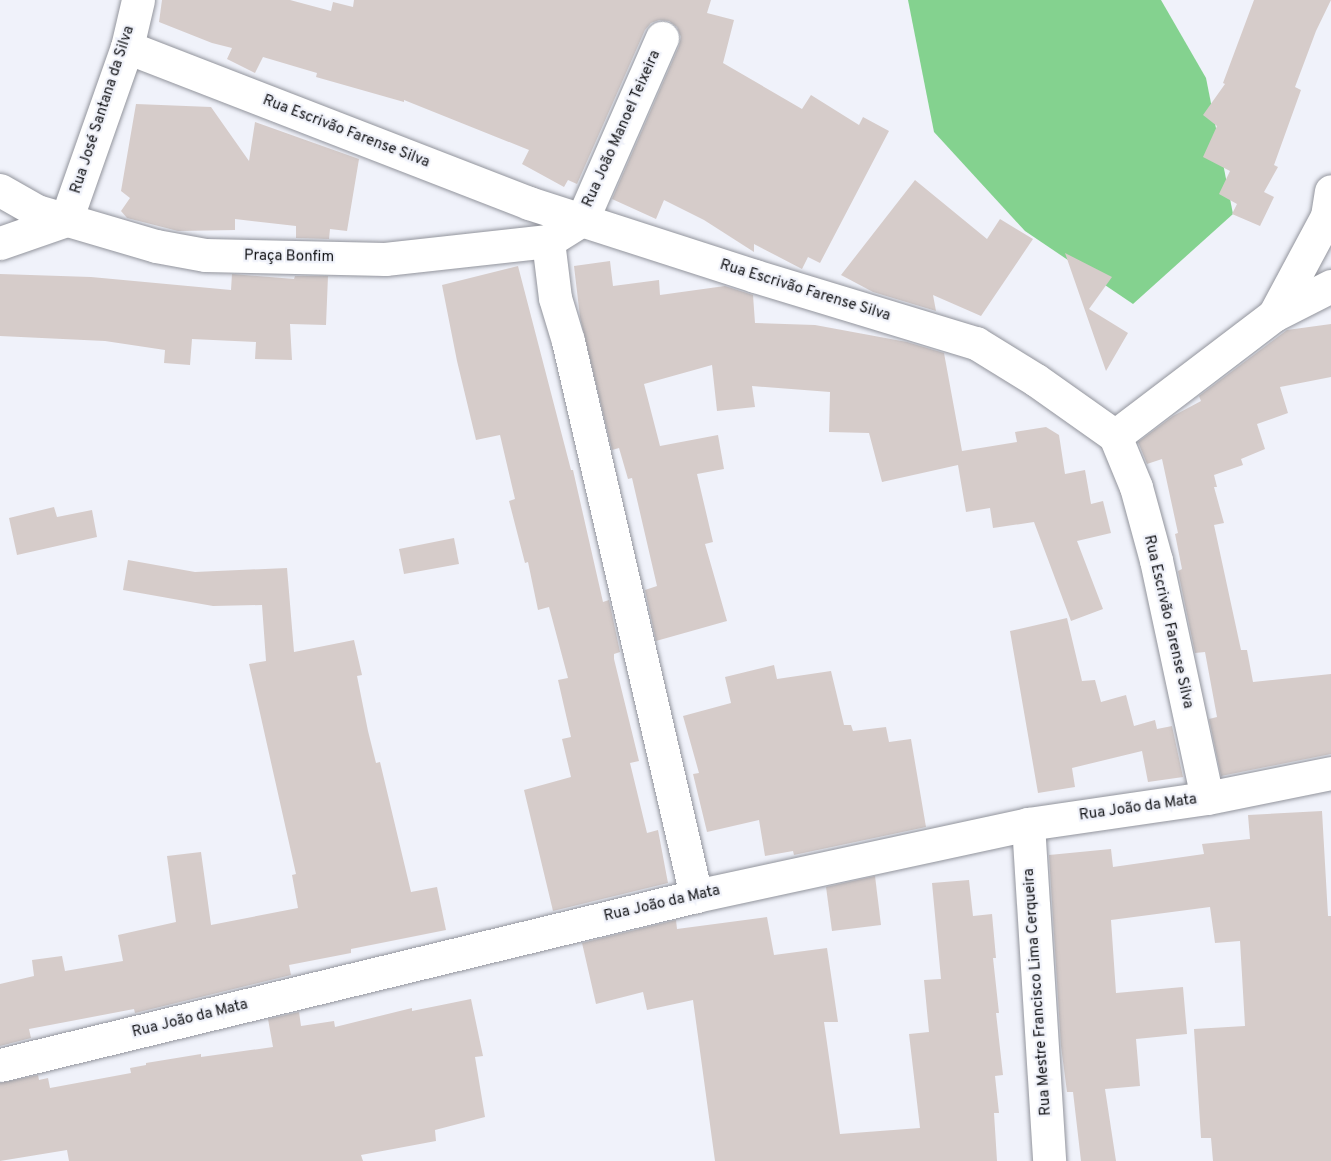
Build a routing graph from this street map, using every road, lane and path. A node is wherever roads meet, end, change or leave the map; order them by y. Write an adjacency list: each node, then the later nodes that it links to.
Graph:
1 (138, 0): 3 (street, Rua José Santana da Silva)
2 (662, 38): 7 (street, Rua João Manoel Teixeira)
3 (127, 47): 6 (street, Rua José Santana da Silva); 7 (street, Rua Escrivão Farense Silva)
4 (0, 190): 6 (street, Praça Bonfim)
5 (1330, 209): 11 (street)
6 (66, 220): 8 (street, Praça Bonfim); 9 (street)
7 (582, 220): 8 (street, Praça Bonfim); 12 (street, Rua Escrivão Farense Silva)
8 (548, 241): 16 (street)
9 (0, 243)
10 (1331, 286): 11 (street)
11 (1274, 315): 12 (street)
12 (1115, 436): 14 (street, Rua Escrivão Farense Silva)
13 (1331, 772): 14 (street, Rua João da Mata)
14 (1207, 798): 15 (street, Rua João da Mata)
15 (1028, 824): 16 (street, Rua João da Mata); 18 (street, Rua Mestre Francisco Lima Cerqueira)
16 (696, 896): 17 (street, Rua João da Mata)
17 (0, 1065)
18 (1049, 1161)

